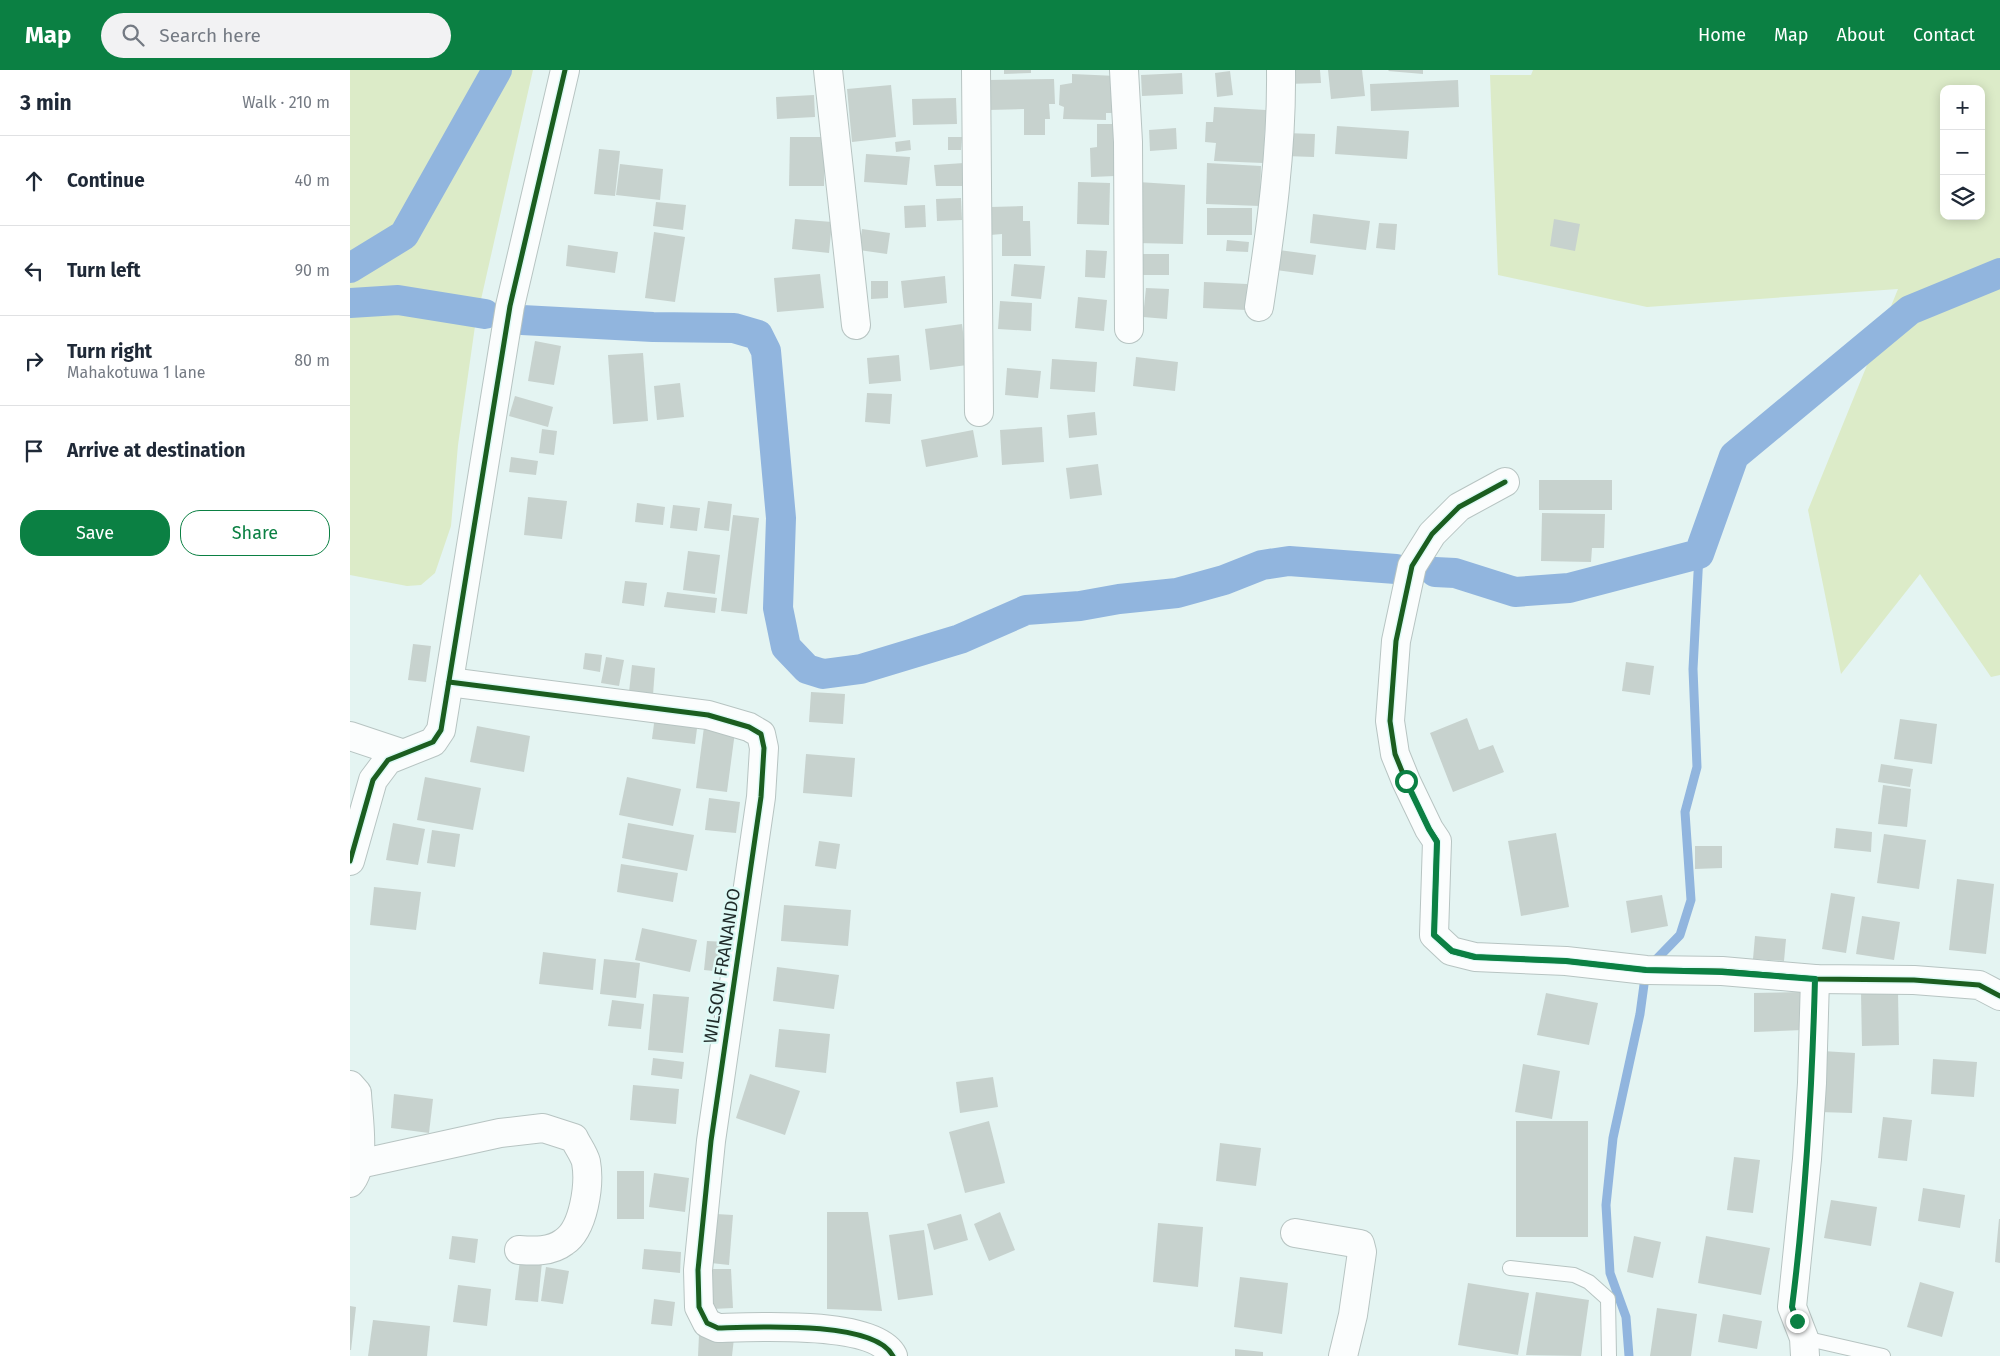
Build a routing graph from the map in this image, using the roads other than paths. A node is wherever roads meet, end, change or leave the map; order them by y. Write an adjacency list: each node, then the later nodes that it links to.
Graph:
1 (564, 70): 11 (street)
2 (828, 70): 7 (street)
3 (976, 70): 9 (street)
4 (1124, 70): 8 (street)
5 (1281, 70): 6 (street)
6 (1259, 307)
7 (856, 325)
8 (1129, 328)
9 (979, 412)
10 (1505, 482): 15 (street)
11 (449, 682): 13 (street); 23 (street, WILSON FRANANDO)
12 (350, 736): 13 (street)
13 (401, 754): 14 (street)
14 (350, 861)
15 (1815, 979): 16 (street); 22 (street)
16 (2000, 996)
17 (350, 1085): 18 (street)
18 (355, 1173): 20 (street)
19 (1294, 1233): 24 (street)
20 (519, 1250)
21 (1510, 1268): 25 (lane)
22 (1804, 1347): 26 (lane)
23 (893, 1356)
24 (1343, 1356)
25 (1609, 1356)
26 (1883, 1356)

